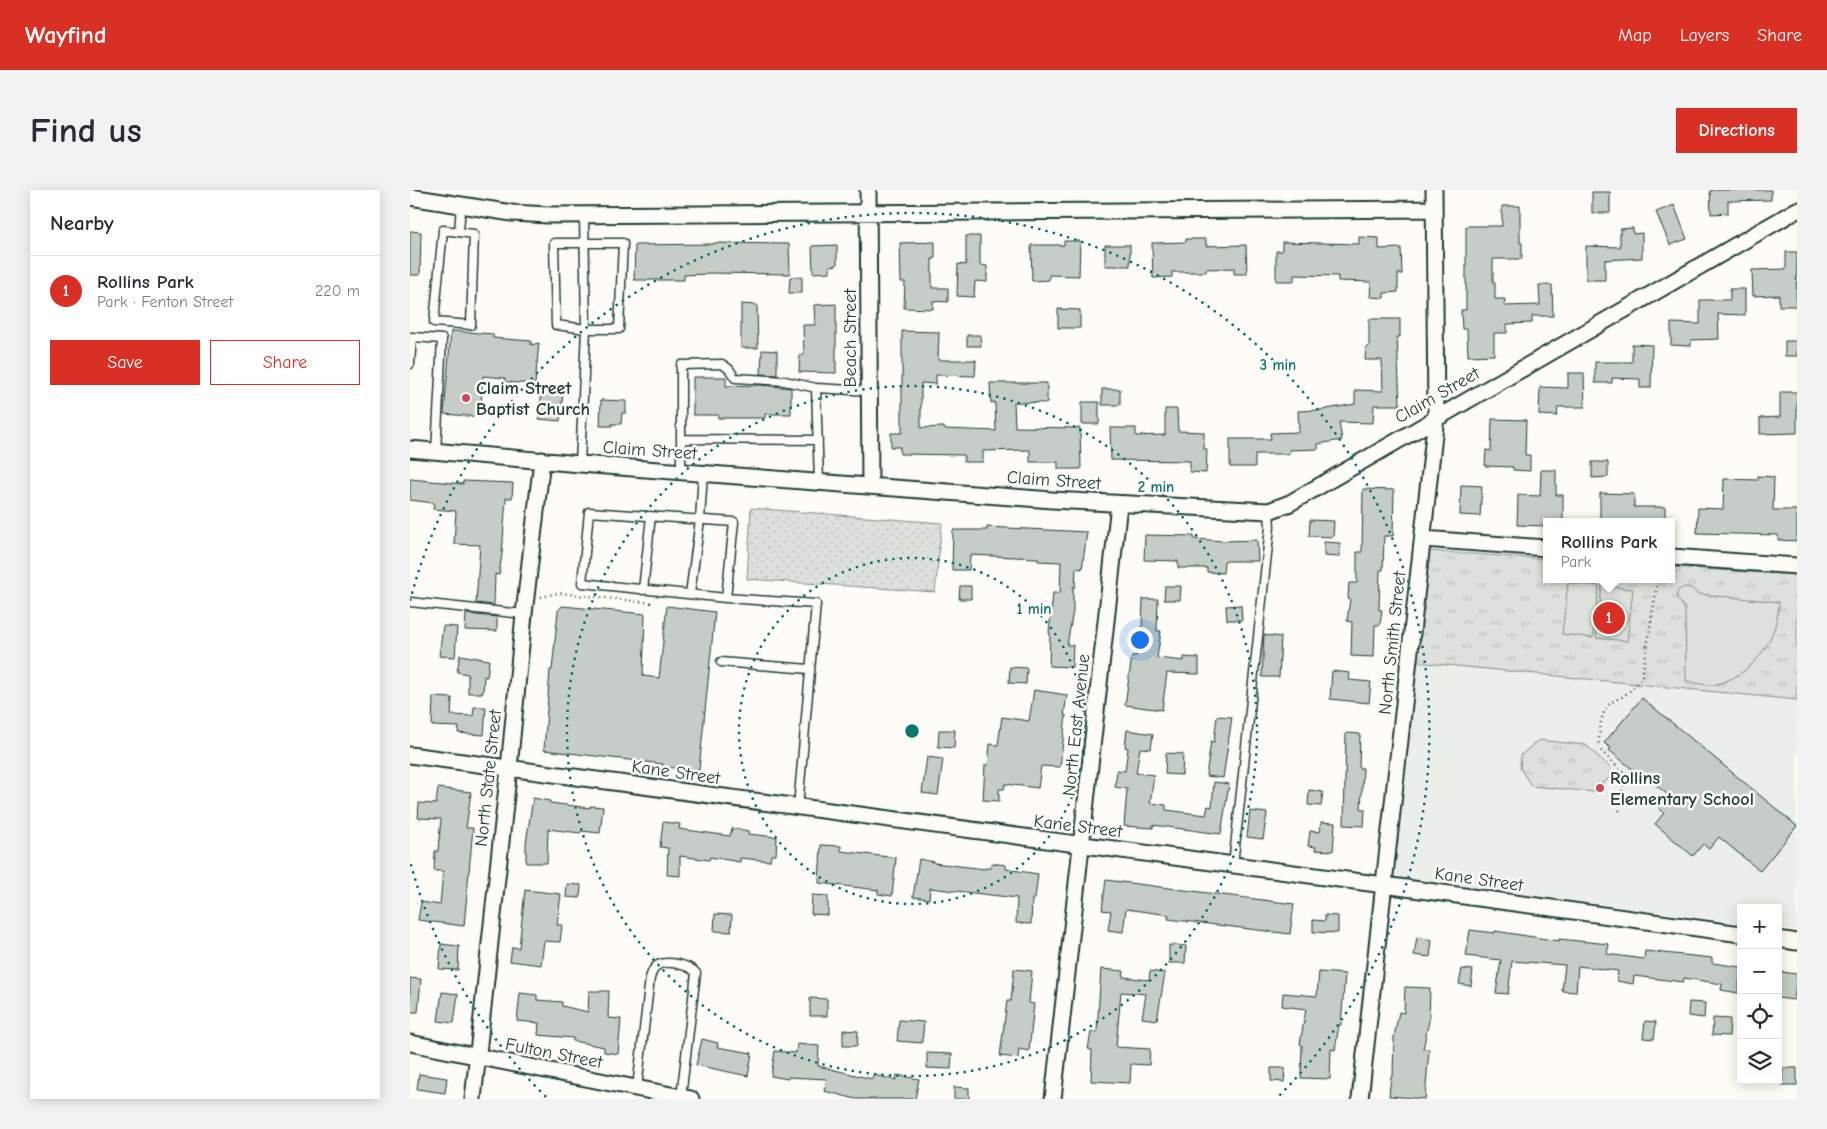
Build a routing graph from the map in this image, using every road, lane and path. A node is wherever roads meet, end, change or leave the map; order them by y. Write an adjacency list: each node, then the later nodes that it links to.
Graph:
1 (868, 190): 7 (street, Beach Street)
2 (1434, 190): 5 (street, North Smith Street)
3 (410, 197): 4 (street)
4 (461, 205): 8 (street); 9 (lane)
5 (1434, 209): 7 (street); 18 (street, North Smith Street)
6 (1797, 210): 18 (street, Claim Street)
7 (868, 213): 8 (street); 17 (street, Beach Street)
8 (584, 216): 10 (lane)
9 (459, 232): 11 (lane); 11 (lane)
10 (585, 243): 12 (lane); 12 (lane); 12 (lane)
11 (434, 322): 14 (lane)
12 (586, 329): 24 (lane)
13 (411, 337): 14 (lane); 15 (lane)
14 (432, 338): 22 (lane)
15 (410, 364)
16 (816, 388): 17 (lane); 19 (lane); 20 (lane)
17 (869, 391): 28 (street, Beach Street)
18 (1436, 417): 30 (street, Claim Street); 33 (street, North Smith Street)
19 (681, 439): 20 (lane); 25 (lane)
20 (818, 440): 27 (lane)
21 (410, 449): 22 (street, Claim Street)
22 (436, 451): 23 (street, Claim Street)
23 (542, 460): 24 (street, Claim Street); 44 (street, North State Street)
24 (580, 464): 25 (street, Claim Street)
25 (680, 471): 26 (street, Claim Street)
26 (703, 473): 27 (street, Claim Street); 32 (lane)
27 (819, 482): 28 (street, Claim Street)
28 (870, 486): 29 (street, Claim Street)
29 (1119, 504): 30 (street, Claim Street); 51 (street, North East Avenue)
30 (1269, 511): 52 (lane)
31 (651, 516): 32 (lane); 38 (lane); 38 (lane)
32 (700, 520): 39 (lane); 41 (lane)
33 (1423, 539): 34 (street); 53 (street, North Smith Street)
34 (1543, 548)
35 (1675, 557): 36 (street)
36 (1797, 566)
37 (1657, 583): 50 (path)
38 (643, 590): 39 (lane)
39 (690, 594): 41 (lane)
40 (541, 597): 43 (path)
41 (726, 598): 46 (lane)
42 (410, 602): 44 (lane)
43 (653, 603)
44 (524, 614): 48 (street, North State Street)
45 (721, 662): 46 (lane)
46 (810, 669): 49 (lane)
47 (410, 755): 48 (street, Kane Street)
48 (509, 768): 49 (street, Kane Street); 58 (street, North State Street)
49 (798, 807): 51 (street, Kane Street)
50 (1619, 811)
51 (1082, 846): 52 (street, Kane Street); 62 (street, North East Avenue)
52 (1233, 865): 53 (street, Kane Street)
53 (1384, 885): 54 (street, Kane Street); 63 (street, North Smith Street)
54 (1737, 933)
55 (1782, 940): 56 (street)
56 (1797, 942)
57 (410, 1043): 58 (street, Fulton Street)
58 (477, 1056): 59 (street, Fulton Street); 61 (street, North State Street)
59 (637, 1088): 60 (street, Fulton Street); 60 (lane)
60 (686, 1098)
61 (473, 1099)
62 (1053, 1099)
63 (1360, 1099)

